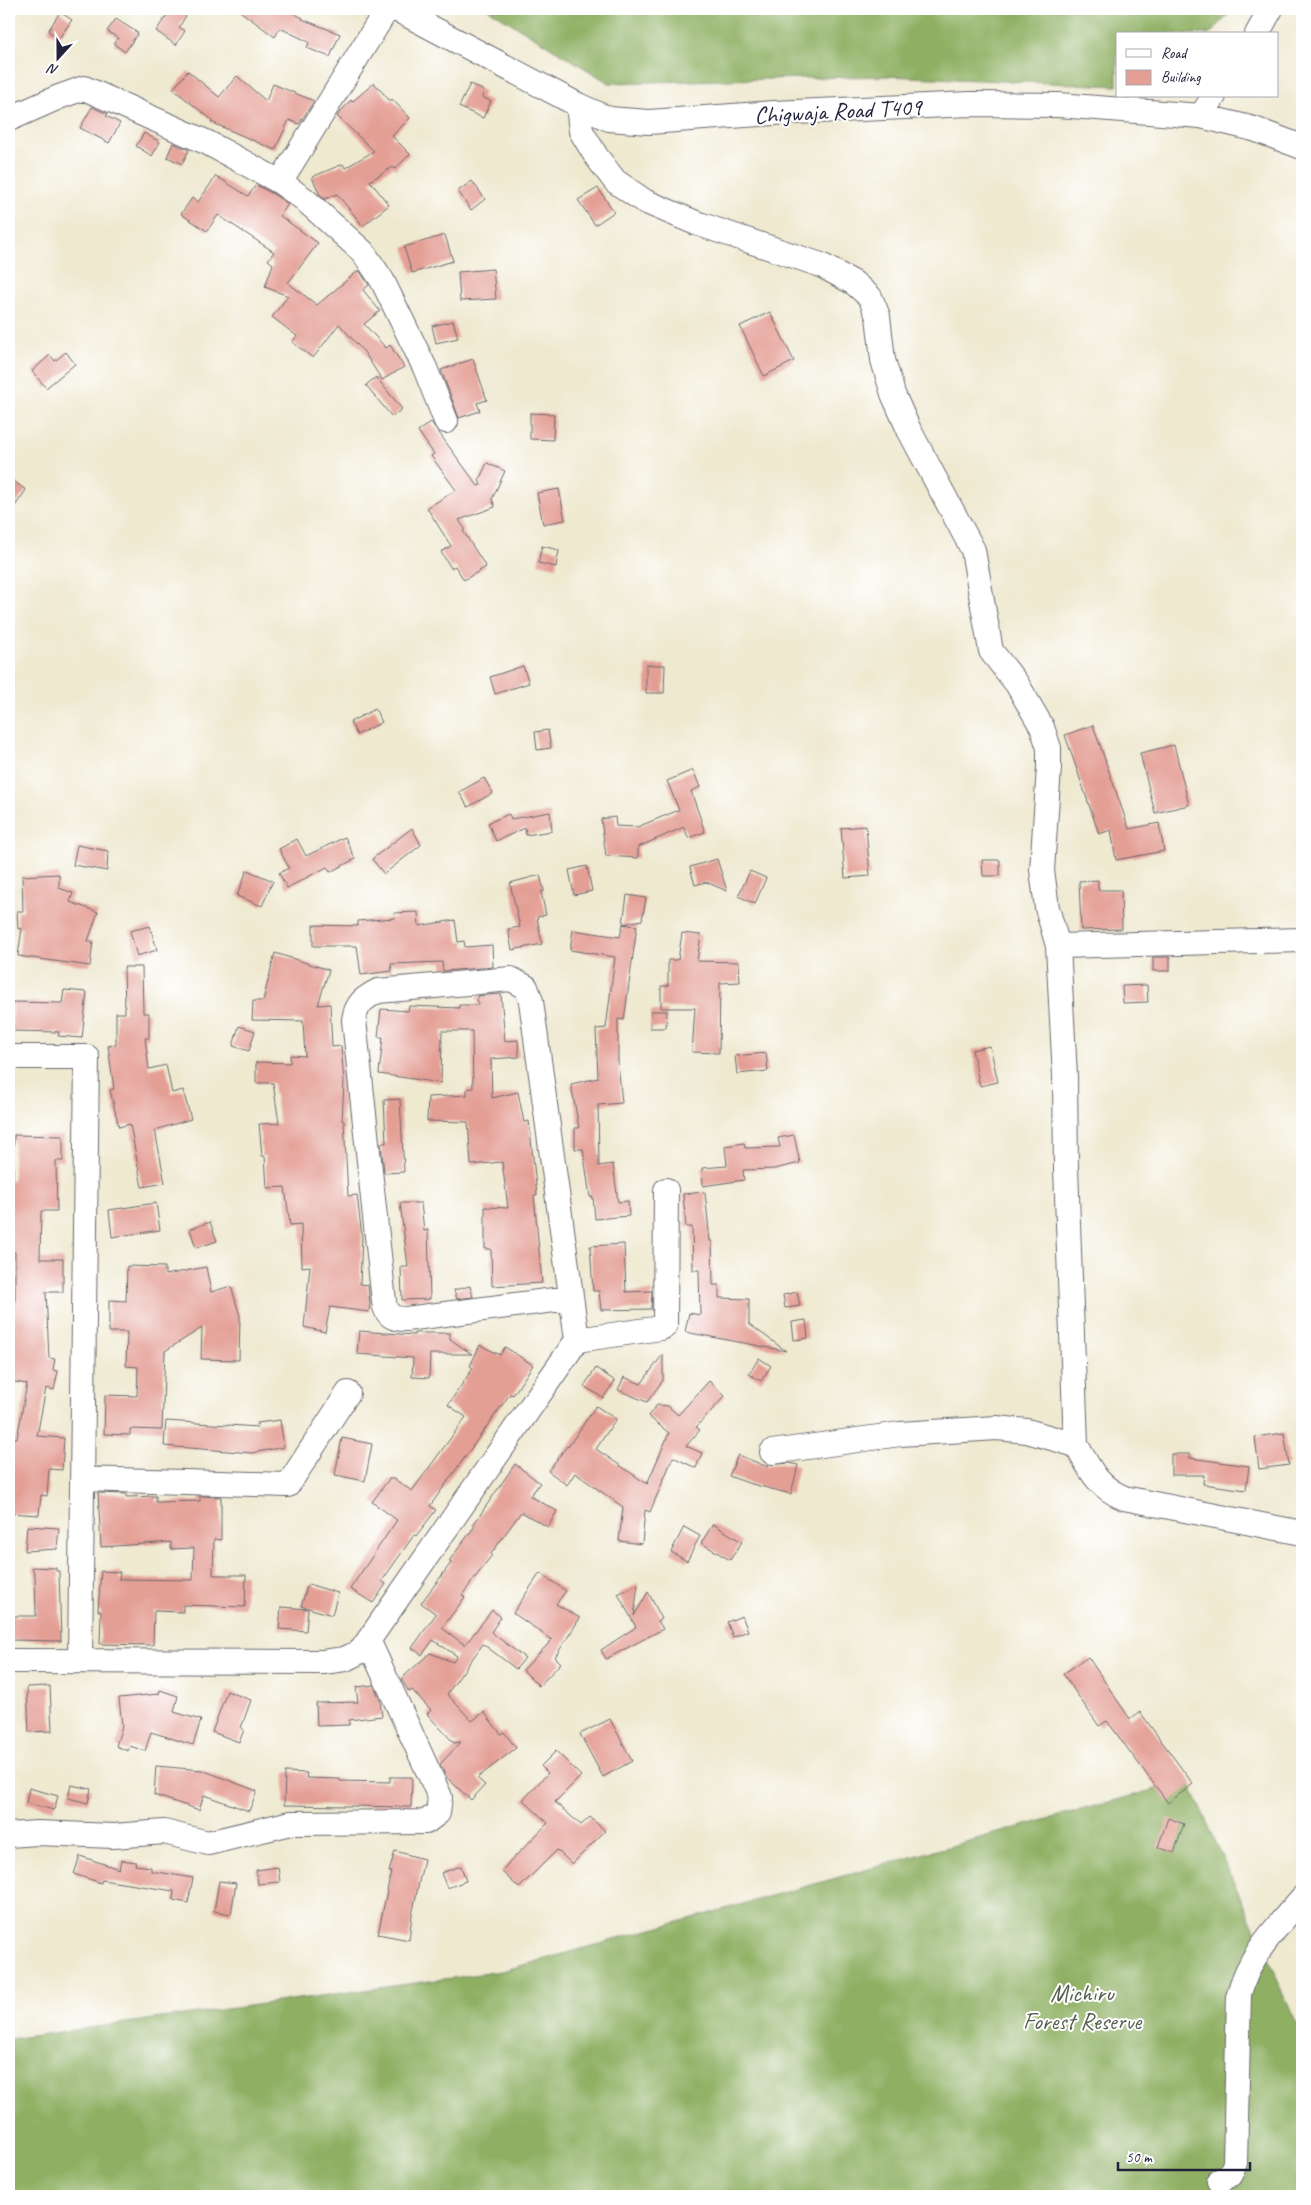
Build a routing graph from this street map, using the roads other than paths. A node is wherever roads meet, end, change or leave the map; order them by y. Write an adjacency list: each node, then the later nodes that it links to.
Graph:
1 (387, 9): 10 (street)
2 (396, 9): 6 (street, Chigwaja Road T409)
3 (1271, 9): 4 (street)
4 (1258, 32)
5 (1213, 98): 7 (street)
6 (578, 105): 7 (street, Chigwaja Road T409); 13 (street)
7 (1201, 116): 9 (street, Chigwaja Road T409)
8 (9, 119): 10 (street)
9 (1302, 147)
10 (280, 182): 11 (street)
11 (446, 422)
12 (1302, 940): 13 (street)
13 (1058, 946): 19 (street)
14 (9, 1057): 21 (street)
15 (666, 1190): 17 (street)
16 (570, 1298): 16 (street); 17 (street)
17 (577, 1340): 23 (street)
18 (348, 1393): 21 (street)
19 (1076, 1444): 20 (street); 22 (street)
20 (772, 1452)
21 (82, 1479): 25 (street)
22 (1302, 1532)
23 (369, 1642): 25 (street); 26 (street)
24 (9, 1660): 25 (street)
25 (80, 1661)
26 (9, 1835)
27 (1302, 1898): 28 (street)
28 (1219, 2180)

